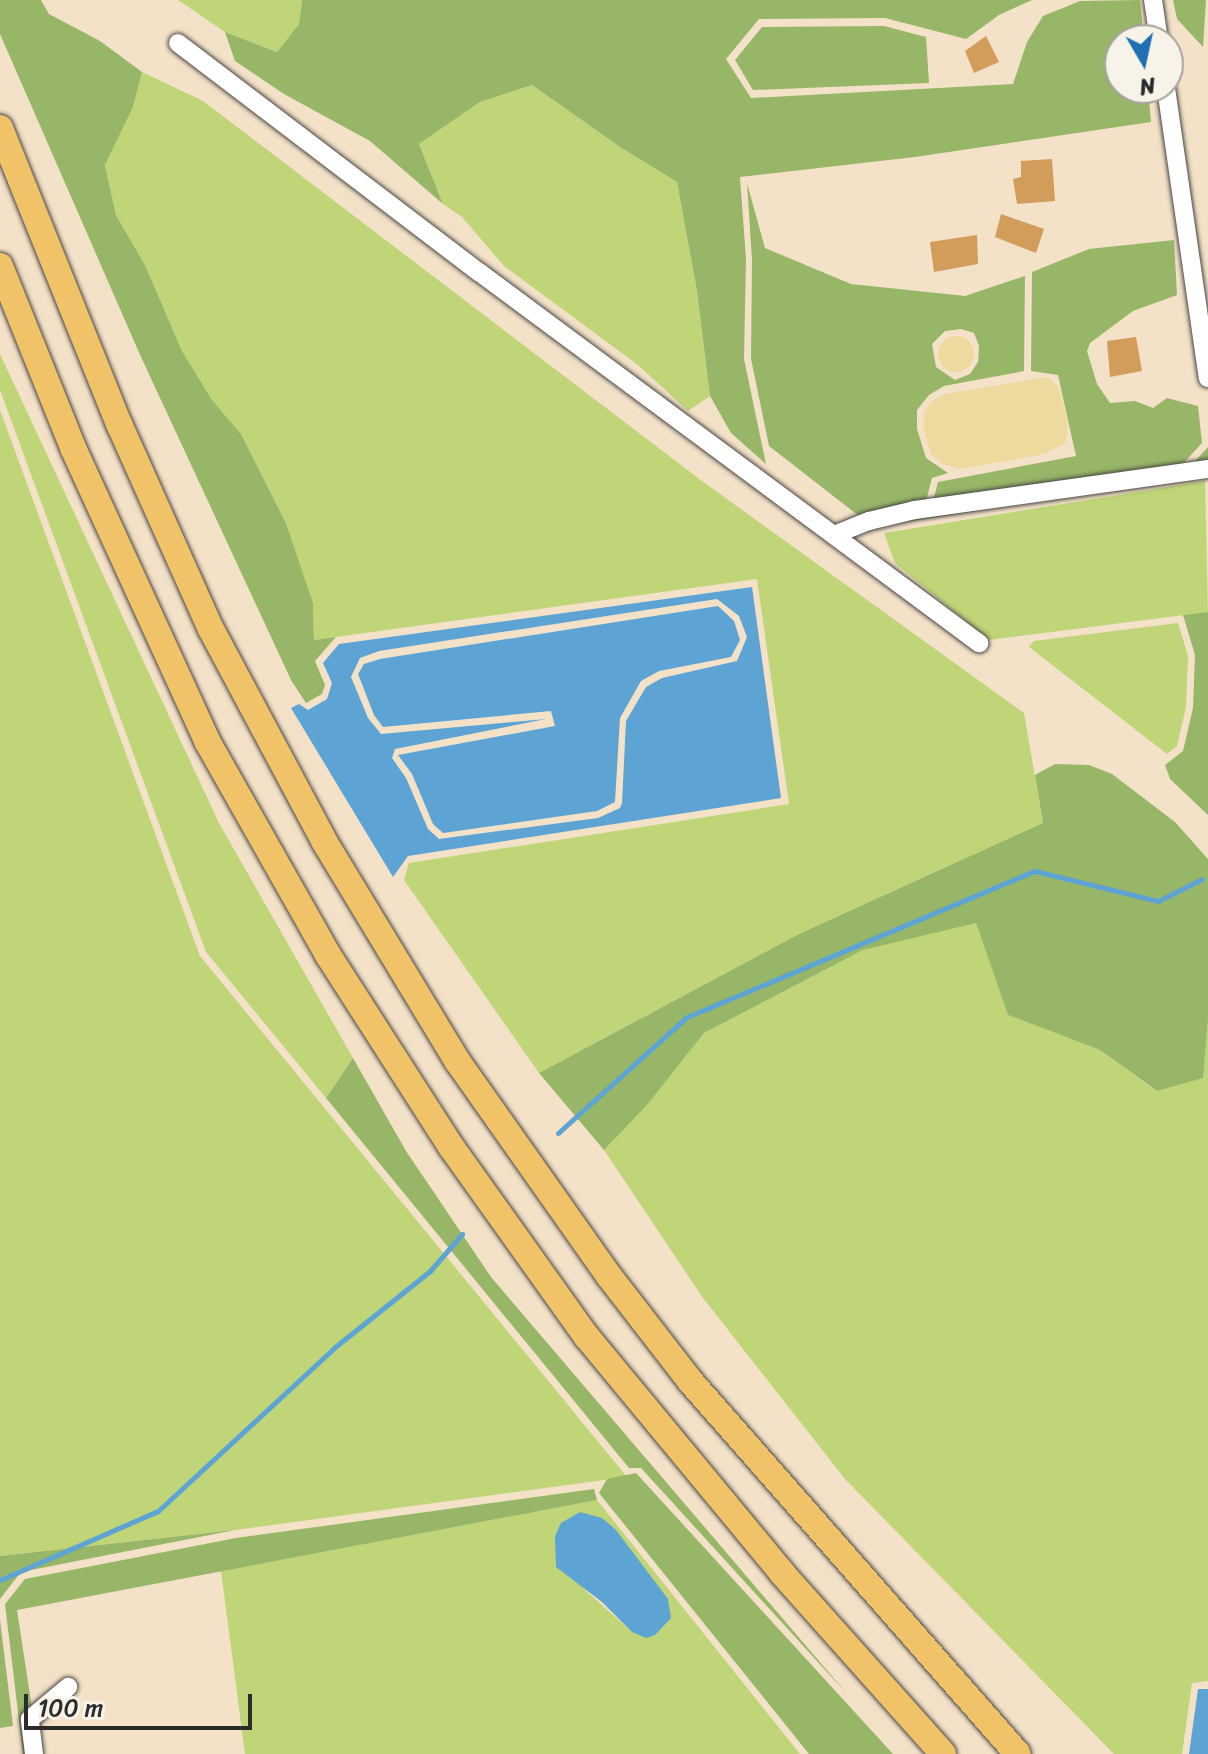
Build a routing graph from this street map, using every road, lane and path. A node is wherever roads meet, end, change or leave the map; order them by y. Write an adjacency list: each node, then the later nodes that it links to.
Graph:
1 (1153, 0): 2 (street)
2 (1157, 24)
3 (178, 43): 9 (street)
4 (1168, 104): 7 (street)
5 (0, 128): 14 (highway)
6 (0, 266): 13 (highway)
7 (1208, 378)
8 (1208, 469): 9 (street)
9 (834, 535): 10 (street)
10 (979, 643)
11 (68, 1687): 12 (street)
12 (34, 1754)
13 (943, 1754)
14 (1018, 1754)

